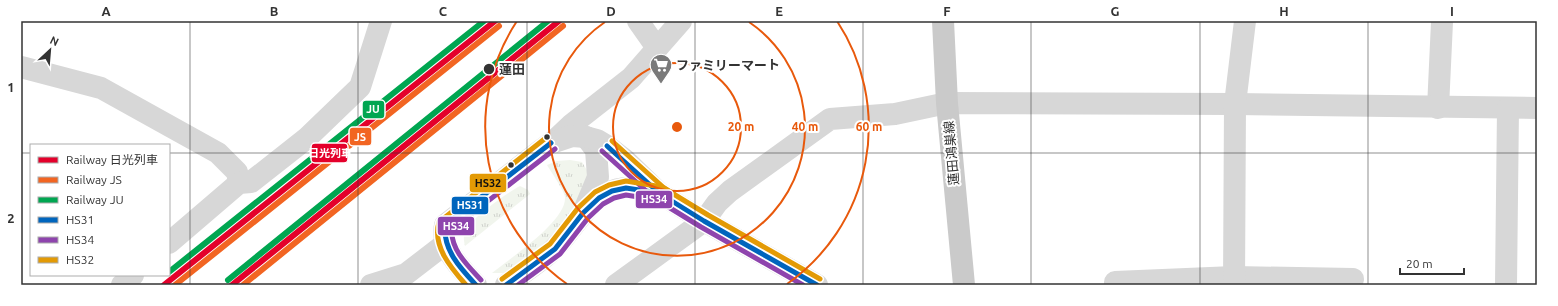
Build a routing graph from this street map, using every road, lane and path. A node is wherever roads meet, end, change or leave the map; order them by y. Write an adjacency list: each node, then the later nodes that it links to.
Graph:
1 (381, 21): 16 (street)
2 (638, 21): 7 (street)
3 (681, 21): 7 (street)
4 (943, 21): 9 (main road, 蓮田鴻巣線)
5 (1245, 21): 10 (street)
6 (1442, 22): 11 (street)
7 (657, 48): 15 (street)
8 (21, 68): 16 (street)
9 (947, 104): 10 (street); 19 (street); 31 (main road, 蓮田鴻巣線)
10 (1235, 104): 11 (street); 24 (street)
11 (1438, 108): 12 (street)
12 (1508, 108): 13 (street); 33 (street)
13 (1537, 108)
14 (586, 137): 15 (street); 17 (street); 18 (street)
15 (551, 144): 21 (street)
16 (239, 183): 20 (street)
17 (659, 193): 18 (street); 19 (street)
18 (583, 212): 28 (street)
19 (704, 221): 29 (street); 30 (street)
20 (170, 242)
21 (445, 244): 26 (street); 27 (street)
22 (132, 276): 25 (street)
23 (1353, 279): 24 (street)
24 (1234, 281): 32 (street)
25 (122, 285)
26 (371, 285)
27 (476, 285)
28 (506, 285)
29 (616, 285)
30 (817, 285)
31 (964, 285)
32 (1115, 285)
33 (1506, 285)

